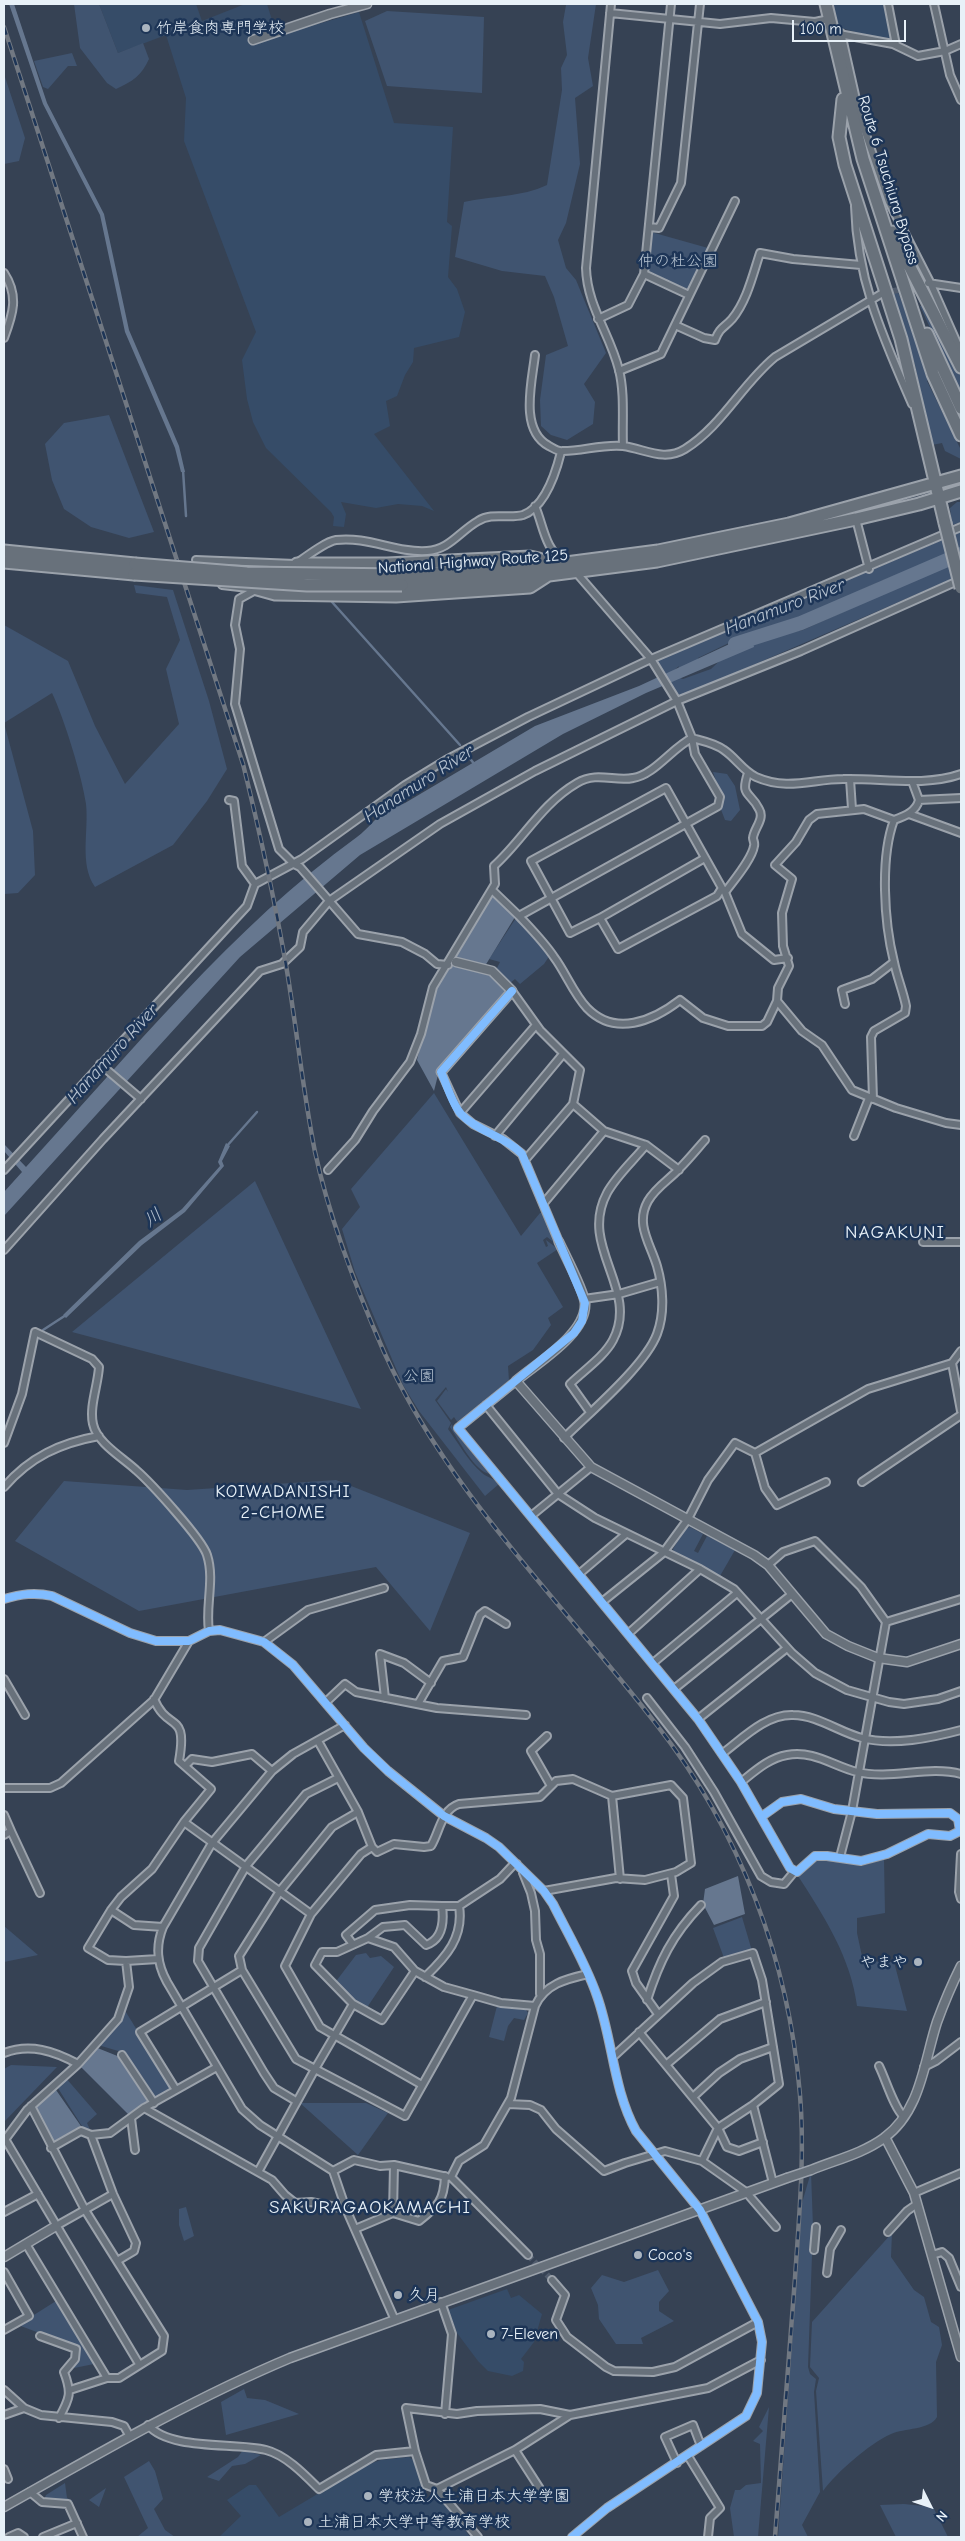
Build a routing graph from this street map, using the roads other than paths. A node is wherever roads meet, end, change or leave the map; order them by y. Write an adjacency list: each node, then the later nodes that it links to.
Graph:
1 (368, 4): 13 (street)
2 (611, 4): 8 (street)
3 (671, 4): 9 (street)
4 (700, 4): 11 (street)
5 (826, 4): 10 (highway)
6 (888, 4): 15 (street)
7 (934, 4): 16 (street)
8 (610, 13): 9 (street); 33 (street)
9 (669, 19): 11 (street); 22 (street)
10 (829, 19): 11 (street); 12 (highway)
11 (698, 22): 22 (street)
12 (837, 34): 15 (street); 17 (highway); 27 (street)
13 (253, 40)
14 (961, 44): 16 (street)
15 (896, 45): 16 (street)
16 (945, 51): 18 (street)
17 (844, 89): 20 (highway); 21 (highway, Route 6 Tsuchiura Bypass)
18 (961, 100)
19 (735, 200): 31 (street)
20 (855, 200): 23 (street); 41 (highway)
21 (877, 204): 26 (highway, Route 6 Tsuchiura Bypass); 38 (highway)
22 (649, 227): 25 (street)
23 (861, 266): 32 (street); 34 (street)
24 (4, 273): 35 (street)
25 (644, 274): 31 (street); 33 (street)
26 (902, 280): 40 (highway, Route 6 Tsuchiura Bypass); 42 (highway, Route 6 Tsuchiura Bypass)
27 (930, 282): 28 (street); 29 (street); 36 (street)
28 (922, 284)
29 (961, 288)
30 (881, 294): 32 (street)
31 (689, 295): 34 (street)
32 (869, 299): 41 (street); 43 (street)
33 (598, 319): 39 (street)
34 (675, 325): 39 (street)
35 (4, 338)
36 (961, 352)
37 (535, 355): 44 (street)
38 (961, 367)
39 (619, 371): 43 (street)
40 (961, 408)
41 (920, 423): 46 (highway)
42 (961, 435)
43 (623, 446): 44 (street)
44 (561, 452): 49 (street)
45 (960, 479): 46 (highway, National Highway Route 125)
46 (935, 486): 48 (highway); 56 (highway, National Highway Route 125)
47 (961, 491): 48 (highway, National Highway Route 125)
48 (938, 498): 50 (highway, National Highway Route 125); 64 (highway, bridge)
49 (535, 506): 55 (street); 56 (street)
50 (856, 519): 57 (street); 60 (highway, National Highway Route 125)
51 (961, 527): 57 (street)
52 (4, 551): 58 (highway, National Highway Route 125)
53 (196, 560): 55 (street)
54 (4, 562): 58 (highway, National Highway Route 125)
55 (296, 564): 59 (highway); 63 (street)
56 (566, 564): 59 (highway, National Highway Route 125); 60 (street)
57 (869, 568): 65 (street)
58 (134, 569): 59 (highway, National Highway Route 125, bridge)
59 (549, 570): 60 (highway, National Highway Route 125); 63 (highway)
60 (577, 572): 65 (street)
61 (961, 579): 66 (street)
62 (222, 585): 63 (street)
63 (258, 589): 81 (street)
64 (961, 589)
65 (652, 661): 66 (street); 81 (street)
66 (676, 700): 67 (street); 86 (street)
67 (692, 738): 68 (street); 78 (street); 84 (street)
68 (748, 773): 70 (street); 83 (street)
69 (961, 774): 71 (street)
70 (850, 779): 71 (street); 75 (street)
71 (912, 781): 74 (street)
72 (961, 798): 74 (street)
73 (229, 800): 82 (street)
74 (920, 800): 76 (street)
75 (852, 809): 77 (street); 89 (street)
76 (909, 814): 77 (street); 79 (street)
77 (894, 820): 91 (street)
78 (687, 823): 80 (street); 85 (street); 85 (street)
79 (961, 833)
80 (705, 858): 83 (street); 88 (street)
81 (297, 865): 82 (street); 86 (street)
82 (255, 884): 98 (street)
83 (724, 889): 88 (street); 89 (street)
84 (492, 890): 87 (street); 92 (street)
85 (550, 897): 87 (street); 88 (street)
86 (328, 899): 92 (street); 100 (street)
87 (520, 916): 94 (street)
88 (600, 918)
89 (788, 958): 94 (street)
90 (456, 962): 92 (street); 93 (street)
91 (894, 962): 95 (street); 101 (street)
92 (444, 966): 112 (street)
93 (512, 991): 96 (street); 99 (street)
94 (778, 1001): 101 (street)
95 (845, 1004)
96 (536, 1025): 97 (street); 103 (street)
97 (563, 1054): 102 (street); 106 (street)
98 (100, 1064): 100 (street); 111 (street)
99 (440, 1072): 103 (street)
100 (140, 1099): 118 (street)
101 (871, 1099): 104 (street); 107 (street)
102 (573, 1104): 105 (street); 110 (street)
103 (460, 1113): 106 (street)
104 (961, 1125)
105 (604, 1131): 109 (street); 114 (street)
106 (495, 1136): 110 (street)
107 (854, 1136)
108 (705, 1140): 113 (street)
109 (646, 1146): 113 (street); 120 (street)
110 (525, 1160): 114 (street)
111 (4, 1170)
112 (328, 1170)
113 (679, 1170): 119 (street)
114 (543, 1204): 115 (street)
115 (559, 1242): 121 (street)
116 (923, 1242): 117 (street)
117 (961, 1242)
118 (4, 1250)
119 (660, 1282): 120 (street); 126 (street)
120 (619, 1294): 121 (street); 126 (street)
121 (584, 1299): 124 (street)
122 (961, 1351): 123 (street)
123 (952, 1363): 127 (street); 131 (street)
124 (516, 1381): 125 (street); 129 (street)
125 (486, 1405): 136 (street); 137 (street)
126 (590, 1412): 129 (street)
127 (961, 1413): 134 (street)
128 (99, 1436): 130 (street); 135 (street); 153 (street)
129 (564, 1438): 132 (street)
130 (4, 1444)
131 (755, 1453): 133 (street); 138 (street)
132 (591, 1467): 136 (street); 138 (street)
133 (826, 1482)
134 (862, 1482)
135 (4, 1487)
136 (558, 1494): 137 (street); 139 (street)
137 (531, 1516): 143 (street)
138 (688, 1519): 140 (street); 141 (street)
139 (626, 1534): 140 (street); 143 (street)
140 (663, 1553): 142 (street); 149 (street)
141 (768, 1565): 146 (street); 151 (street)
142 (700, 1569): 145 (street); 154 (street)
143 (579, 1574): 149 (street)
144 (384, 1588): 156 (street)
145 (737, 1593): 150 (street); 160 (street)
146 (792, 1594): 150 (street); 159 (street)
147 (4, 1599): 155 (street)
148 (961, 1599): 151 (street)
149 (602, 1602): 154 (street)
150 (759, 1619): 158 (street); 163 (street)
151 (886, 1622): 159 (street)
152 (506, 1624): 162 (street)
153 (209, 1631): 155 (street); 156 (street)
154 (628, 1634): 160 (street)
155 (189, 1641): 168 (street)
156 (264, 1642): 169 (street)
157 (961, 1644): 159 (street)
158 (787, 1648): 165 (street); 173 (street)
159 (878, 1658): 165 (street)
160 (653, 1663): 163 (street)
161 (4, 1678): 172 (street)
162 (431, 1682): 166 (street); 170 (street)
163 (674, 1689): 173 (street)
164 (961, 1691): 165 (street)
165 (871, 1696): 177 (street)
166 (385, 1698): 169 (street); 170 (street)
167 (647, 1698): 204 (street)
168 (154, 1699): 180 (street); 187 (street)
169 (326, 1702): 174 (street)
170 (418, 1704): 171 (street)
171 (526, 1714)
172 (25, 1715)
173 (698, 1719): 179 (street)
174 (345, 1725): 178 (street); 192 (street)
175 (961, 1730): 177 (street)
176 (547, 1736): 186 (street)
177 (863, 1738): 179 (street); 182 (street)
178 (318, 1741): 181 (street); 184 (street)
179 (723, 1752): 185 (street)
180 (185, 1766): 181 (street); 194 (street)
181 (272, 1771): 198 (street)
182 (858, 1772): 183 (street); 185 (street); 189 (street)
183 (961, 1774)
184 (338, 1778): 190 (street); 203 (street)
185 (741, 1782): 193 (street)
186 (551, 1786): 188 (street); 192 (street)
187 (4, 1788)
188 (612, 1796): 205 (street); 206 (street)
189 (852, 1811): 193 (street); 196 (street); 201 (street)
190 (358, 1812): 199 (street); 207 (street)
191 (4, 1815): 195 (street)
192 (444, 1816): 199 (street); 202 (street)
193 (761, 1817): 204 (street)
194 (184, 1822): 198 (street); 214 (street)
195 (11, 1831): 197 (street); 209 (street)
196 (961, 1833): 201 (street)
197 (4, 1835)
198 (212, 1843): 203 (street); 216 (street)
199 (372, 1847): 215 (street)
200 (961, 1854): 210 (street)
201 (840, 1857): 204 (street)
202 (515, 1863): 208 (street); 212 (street); 227 (street)
203 (246, 1866): 207 (street); 226 (street)
204 (794, 1872)
205 (671, 1874): 206 (street); 229 (street)
206 (620, 1879): 208 (street)
207 (280, 1890): 215 (street); 222 (street)
208 (544, 1891): 224 (street)
209 (40, 1893)
210 (961, 1899)
211 (442, 1906): 212 (street); 217 (street); 218 (street)
212 (459, 1906): 225 (street)
213 (700, 1906): 229 (street)
214 (111, 1910): 216 (street); 220 (street)
215 (311, 1914): 236 (street)
216 (163, 1927): 219 (street)
217 (368, 1938): 218 (street); 223 (street)
218 (352, 1943): 231 (street)
219 (158, 1960): 220 (street); 232 (street)
220 (126, 1961): 242 (street)
221 (961, 1966): 245 (street)
222 (242, 1970): 226 (street); 247 (street)
223 (415, 1971): 225 (street); 231 (street)
224 (588, 1974): 227 (street); 241 (street)
225 (425, 1977): 228 (street)
226 (214, 1986): 232 (street); 251 (street)
227 (540, 1994): 233 (street)
228 (473, 1995): 233 (street); 248 (street)
229 (647, 2000): 234 (street)
230 (766, 2002): 234 (street); 238 (street); 243 (street)
231 (353, 2004): 236 (street)
232 (181, 2006): 246 (street); 249 (street)
233 (535, 2006): 253 (street)
234 (658, 2014): 235 (street)
235 (639, 2032): 241 (street); 243 (street)
236 (334, 2036): 247 (street); 248 (street)
237 (961, 2042): 245 (street)
238 (773, 2047): 250 (street); 254 (street)
239 (4, 2053): 242 (street)
240 (122, 2055): 252 (street)
241 (614, 2056): 267 (street)
242 (78, 2064): 255 (street)
243 (666, 2064): 250 (street)
244 (879, 2066): 257 (street)
245 (924, 2067): 257 (street)
246 (217, 2068): 249 (street); 261 (street)
247 (315, 2070): 248 (street); 251 (street)
248 (422, 2085)
249 (176, 2090): 252 (street)
250 (693, 2097): 259 (street)
251 (296, 2101): 261 (street)
252 (154, 2103): 256 (street)
253 (508, 2104): 267 (street); 273 (street)
254 (753, 2105): 259 (street); 264 (street)
255 (31, 2106): 263 (street); 265 (street)
256 (144, 2108): 258 (street); 271 (street)
257 (904, 2116): 262 (street)
258 (131, 2118): 260 (street); 266 (street)
259 (718, 2128): 264 (street); 268 (street)
260 (91, 2135): 265 (street); 278 (street)
261 (276, 2135): 270 (street); 271 (street)
262 (885, 2137): 274 (street, bridge); 276 (street)
263 (4, 2140): 277 (street)
264 (764, 2142): 274 (street)
265 (51, 2148): 282 (street)
266 (135, 2150)
267 (655, 2153): 268 (street); 283 (street)
268 (702, 2161): 275 (street)
269 (394, 2165): 270 (street); 273 (street); 284 (street)
270 (333, 2171): 281 (street)
271 (258, 2172): 281 (street)
272 (961, 2173): 276 (street)
273 (448, 2177): 284 (street); 293 (street)
274 (773, 2183): 275 (street)
275 (746, 2192): 283 (street); 286 (street)
276 (914, 2193): 279 (street)
277 (38, 2194): 280 (street); 285 (street)
278 (112, 2194): 282 (street); 296 (street)
279 (917, 2204): 290 (street); 294 (street)
280 (5, 2208)
281 (346, 2209): 288 (street)
282 (85, 2210): 285 (street); 296 (street)
283 (700, 2210): 301 (street); 303 (street)
284 (393, 2213): 288 (street)
285 (56, 2226): 291 (street); 309 (street)
286 (776, 2227)
287 (816, 2228): 292 (street)
288 (355, 2229): 302 (street)
289 (841, 2230): 298 (street)
290 (888, 2232)
291 (26, 2244): 295 (street); 310 (street)
292 (814, 2250)
293 (528, 2254)
294 (932, 2255): 300 (street); 306 (street)
295 (4, 2257)
296 (117, 2260): 309 (street)
297 (4, 2272): 304 (street)
298 (827, 2273)
299 (552, 2280): 303 (street)
300 (961, 2287)
301 (441, 2302): 302 (street); 314 (street)
302 (394, 2318): 318 (street)
303 (758, 2322): 308 (street)
304 (4, 2330)
305 (40, 2336): 312 (street)
306 (959, 2338): 307 (street)
307 (961, 2357)
308 (761, 2360): 316 (street); 320 (street)
309 (139, 2364): 310 (street)
310 (107, 2378): 312 (street)
311 (4, 2390): 313 (street)
312 (70, 2390): 317 (street)
313 (24, 2408): 315 (street); 317 (street)
314 (445, 2414): 316 (street); 322 (street)
315 (4, 2415)
316 (570, 2416): 321 (street)
317 (59, 2418): 319 (street)
318 (148, 2425): 319 (street); 322 (street)
319 (129, 2435): 328 (street)
320 (701, 2446): 323 (street); 324 (street)
321 (515, 2450): 327 (street); 329 (street)
322 (415, 2451): 327 (street)
323 (688, 2456): 324 (street); 338 (street)
324 (677, 2463): 337 (street)
325 (4, 2469): 326 (street)
326 (8, 2479)
327 (437, 2489): 336 (street)
328 (30, 2492): 330 (street); 331 (street)
329 (544, 2495)
330 (4, 2507)
331 (77, 2524): 334 (street); 335 (street)
332 (9, 2537): 333 (street)
333 (24, 2537)
334 (43, 2537)
335 (83, 2537)
336 (478, 2537)
337 (572, 2537)
338 (708, 2537)

